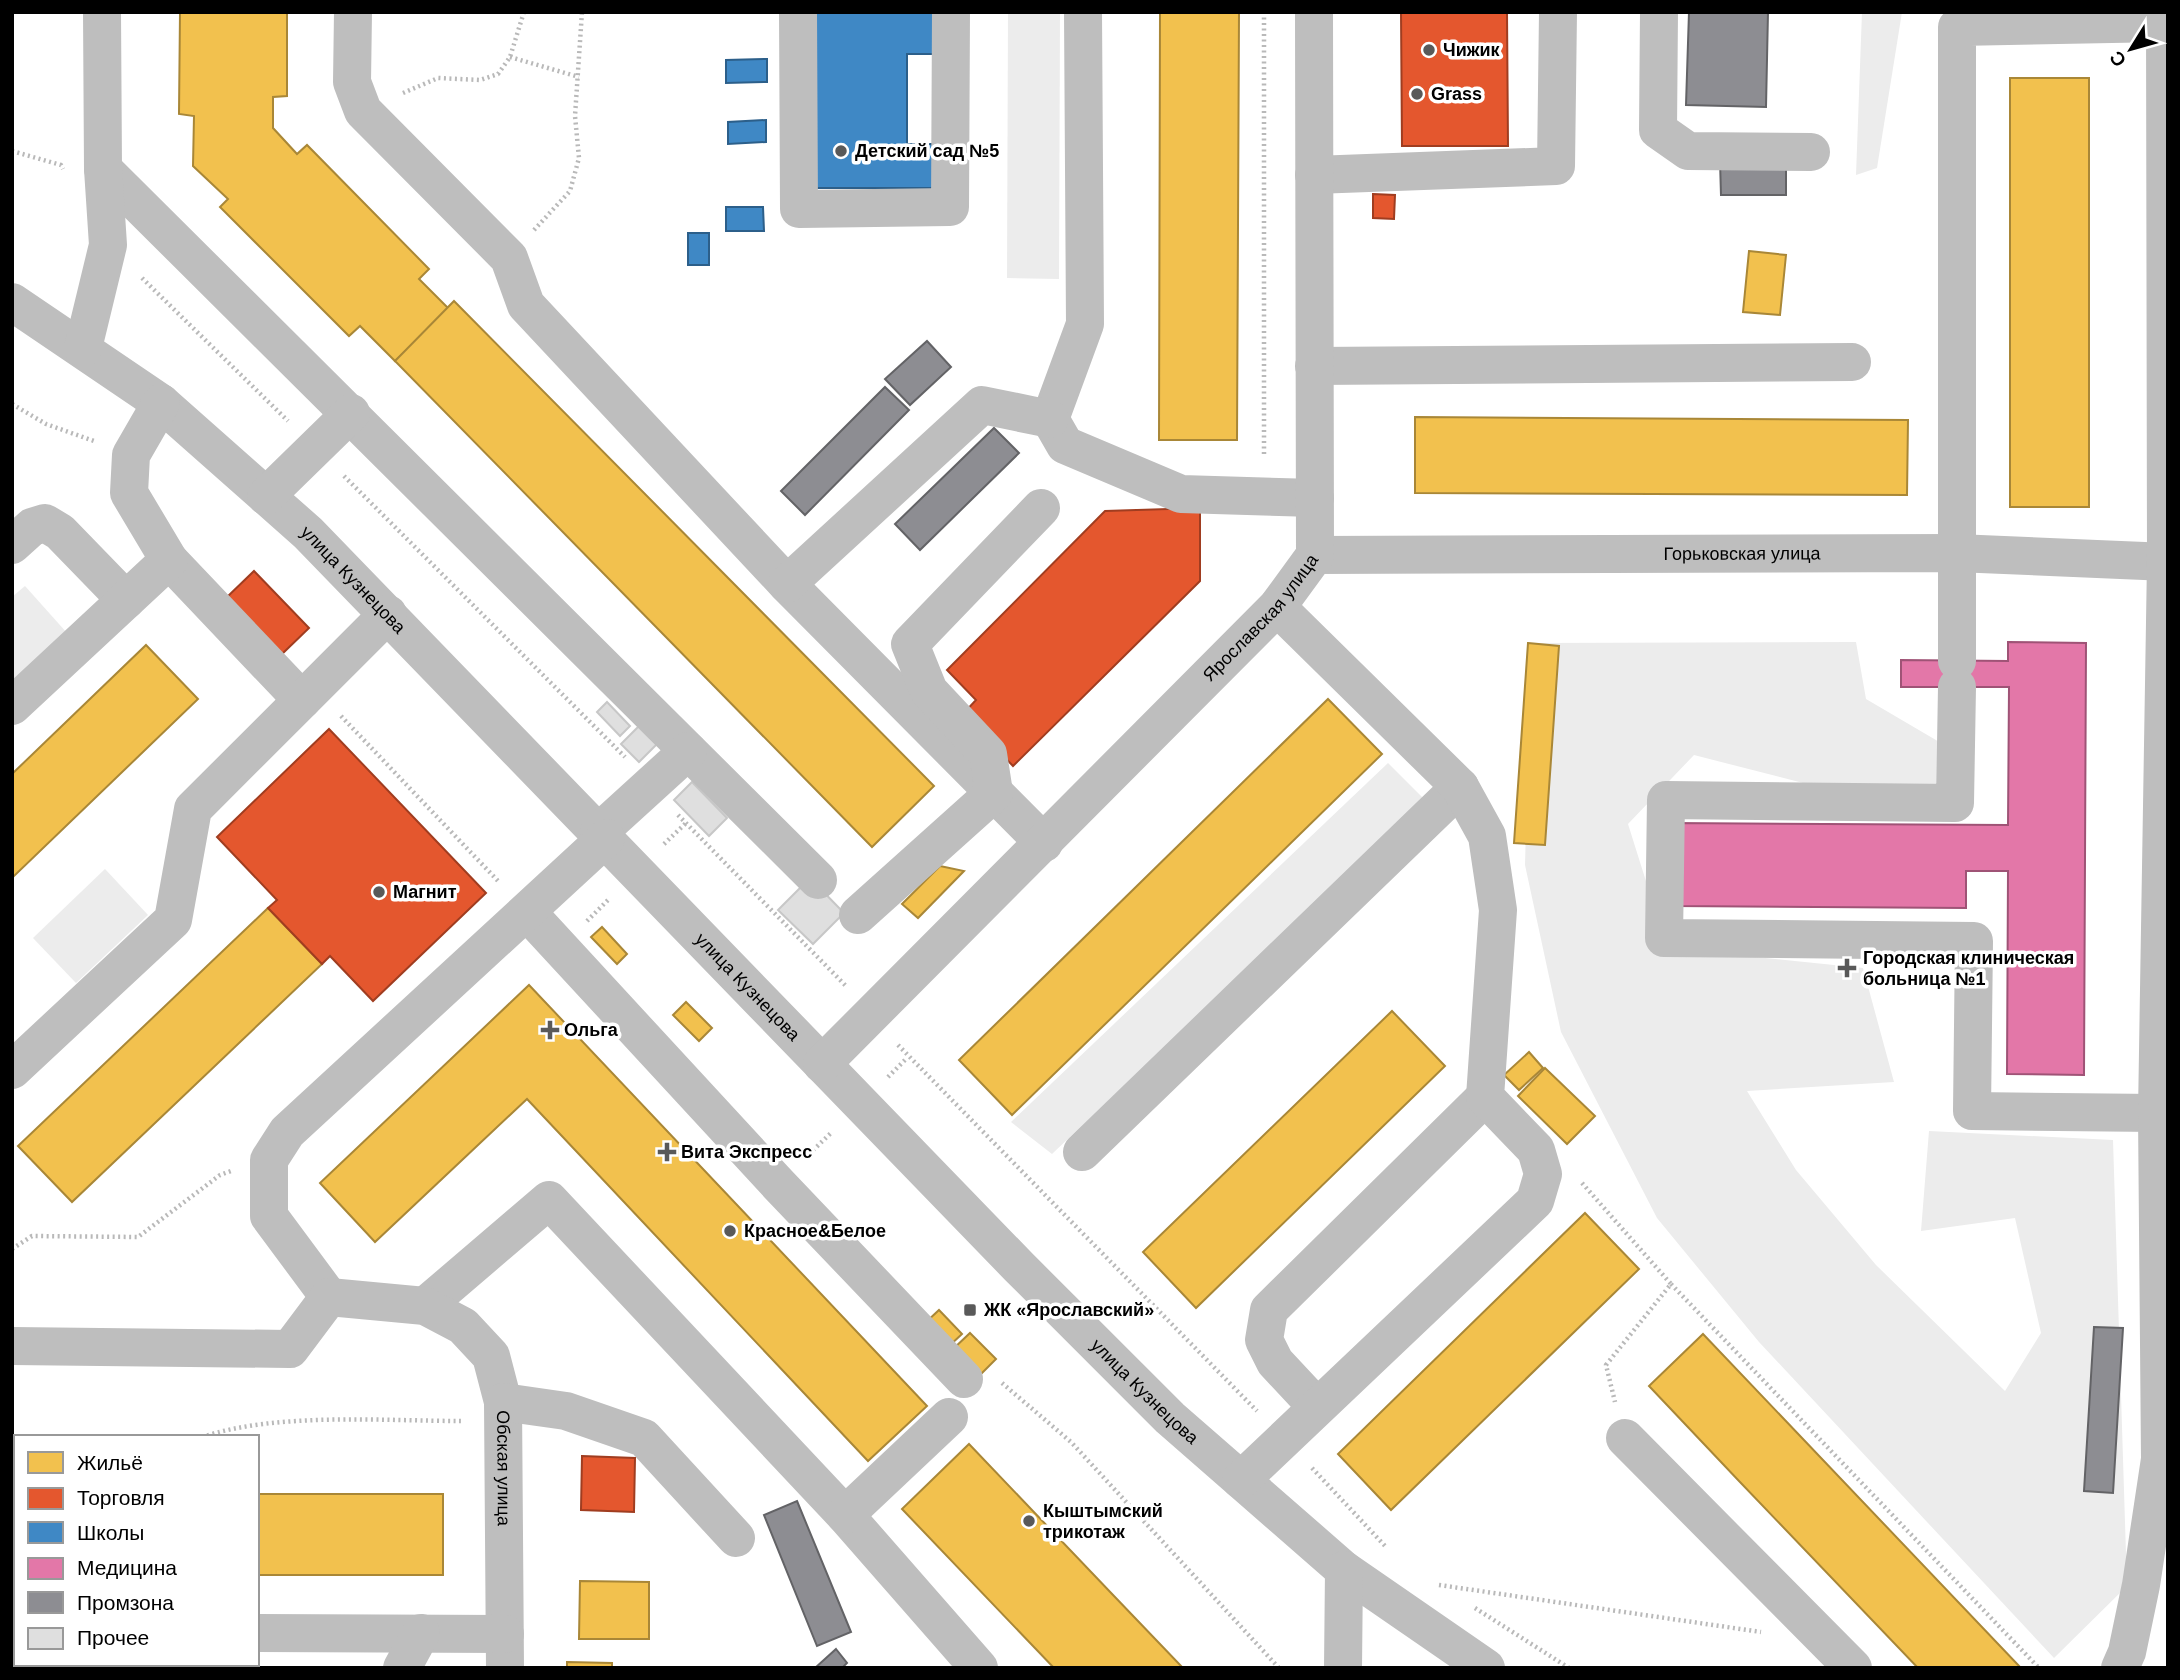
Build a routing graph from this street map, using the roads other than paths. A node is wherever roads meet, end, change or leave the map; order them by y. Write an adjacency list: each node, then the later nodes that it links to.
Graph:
1 (102, 12): 12 (street)
2 (353, 12): 29 (street)
3 (798, 12): 4 (street)
4 (951, 12)
5 (1083, 12): 20 (street)
6 (1314, 12): 13 (street, Ярославская улица)
7 (1558, 12): 13 (street)
8 (1659, 12): 11 (street)
9 (2165, 18): 10 (street); 25 (street)
10 (2168, 139): 28 (street)
11 (1811, 152)
12 (85, 173): 15 (street); 19 (street)
13 (1314, 175): 17 (street, Ярославская улица)
14 (12, 302): 15 (street, улица Кузнецова)
15 (83, 348): 18 (street, улица Кузнецова)
16 (1852, 362): 17 (street)
17 (1314, 366): 22 (street, Ярославская улица)
18 (161, 404): 21 (street, улица Кузнецова); 27 (street)
19 (351, 413): 21 (street); 35 (street)
20 (1050, 419): 22 (street); 29 (street)
21 (266, 496): 32 (street, улица Кузнецова)
22 (1315, 499): 26 (street, Ярославская улица)
23 (1041, 508): 37 (street)
24 (12, 545): 30 (street)
25 (1955, 553): 26 (street, Горьковская улица); 28 (street, Горьковская улица); 46 (street)
26 (1315, 555): 31 (street, Ярославская улица)
27 (169, 560): 30 (street); 33 (street)
28 (2167, 562): 46 (street)
29 (787, 584): 37 (street)
30 (126, 600): 34 (street)
31 (1277, 607): 36 (street); 39 (street, Ярославская улица)
32 (388, 614): 33 (street); 38 (street, улица Кузнецова)
33 (308, 694): 44 (street)
34 (12, 706)
35 (688, 751): 38 (street); 40 (street)
36 (1461, 787): 45 (street); 47 (street)
37 (994, 793): 39 (street); 42 (street)
38 (603, 835): 41 (street); 43 (street, улица Кузнецова)
39 (1044, 843): 43 (street, Ярославская улица)
40 (818, 880)
41 (528, 913): 48 (street); 51 (street)
42 (858, 915)
43 (822, 1063): 57 (street, улица Кузнецова)
44 (12, 1070)
45 (1485, 1097): 52 (street); 52 (street)
46 (2157, 1113): 56 (street)
47 (1082, 1152)
48 (329, 1297): 49 (street); 50 (street)
49 (425, 1306): 53 (street, Обская улица); 58 (street)
50 (12, 1346)
51 (964, 1379)
52 (1317, 1407): 57 (street)
53 (503, 1411): 59 (street); 63 (street, Обская улица)
54 (949, 1417): 58 (street)
55 (1625, 1438): 64 (street)
56 (2164, 1459): 69 (street)
57 (1241, 1480): 60 (street, улица Кузнецова)
58 (845, 1516): 66 (street)
59 (736, 1538)
60 (1344, 1570): 67 (street); 68 (street, улица Кузнецова)
61 (259, 1633): 62 (street)
62 (421, 1633): 63 (street); 65 (street)
63 (505, 1651)
64 (1840, 1655)
65 (402, 1668)
66 (979, 1668)
67 (1343, 1668)
68 (1486, 1668)
69 (2120, 1668)

